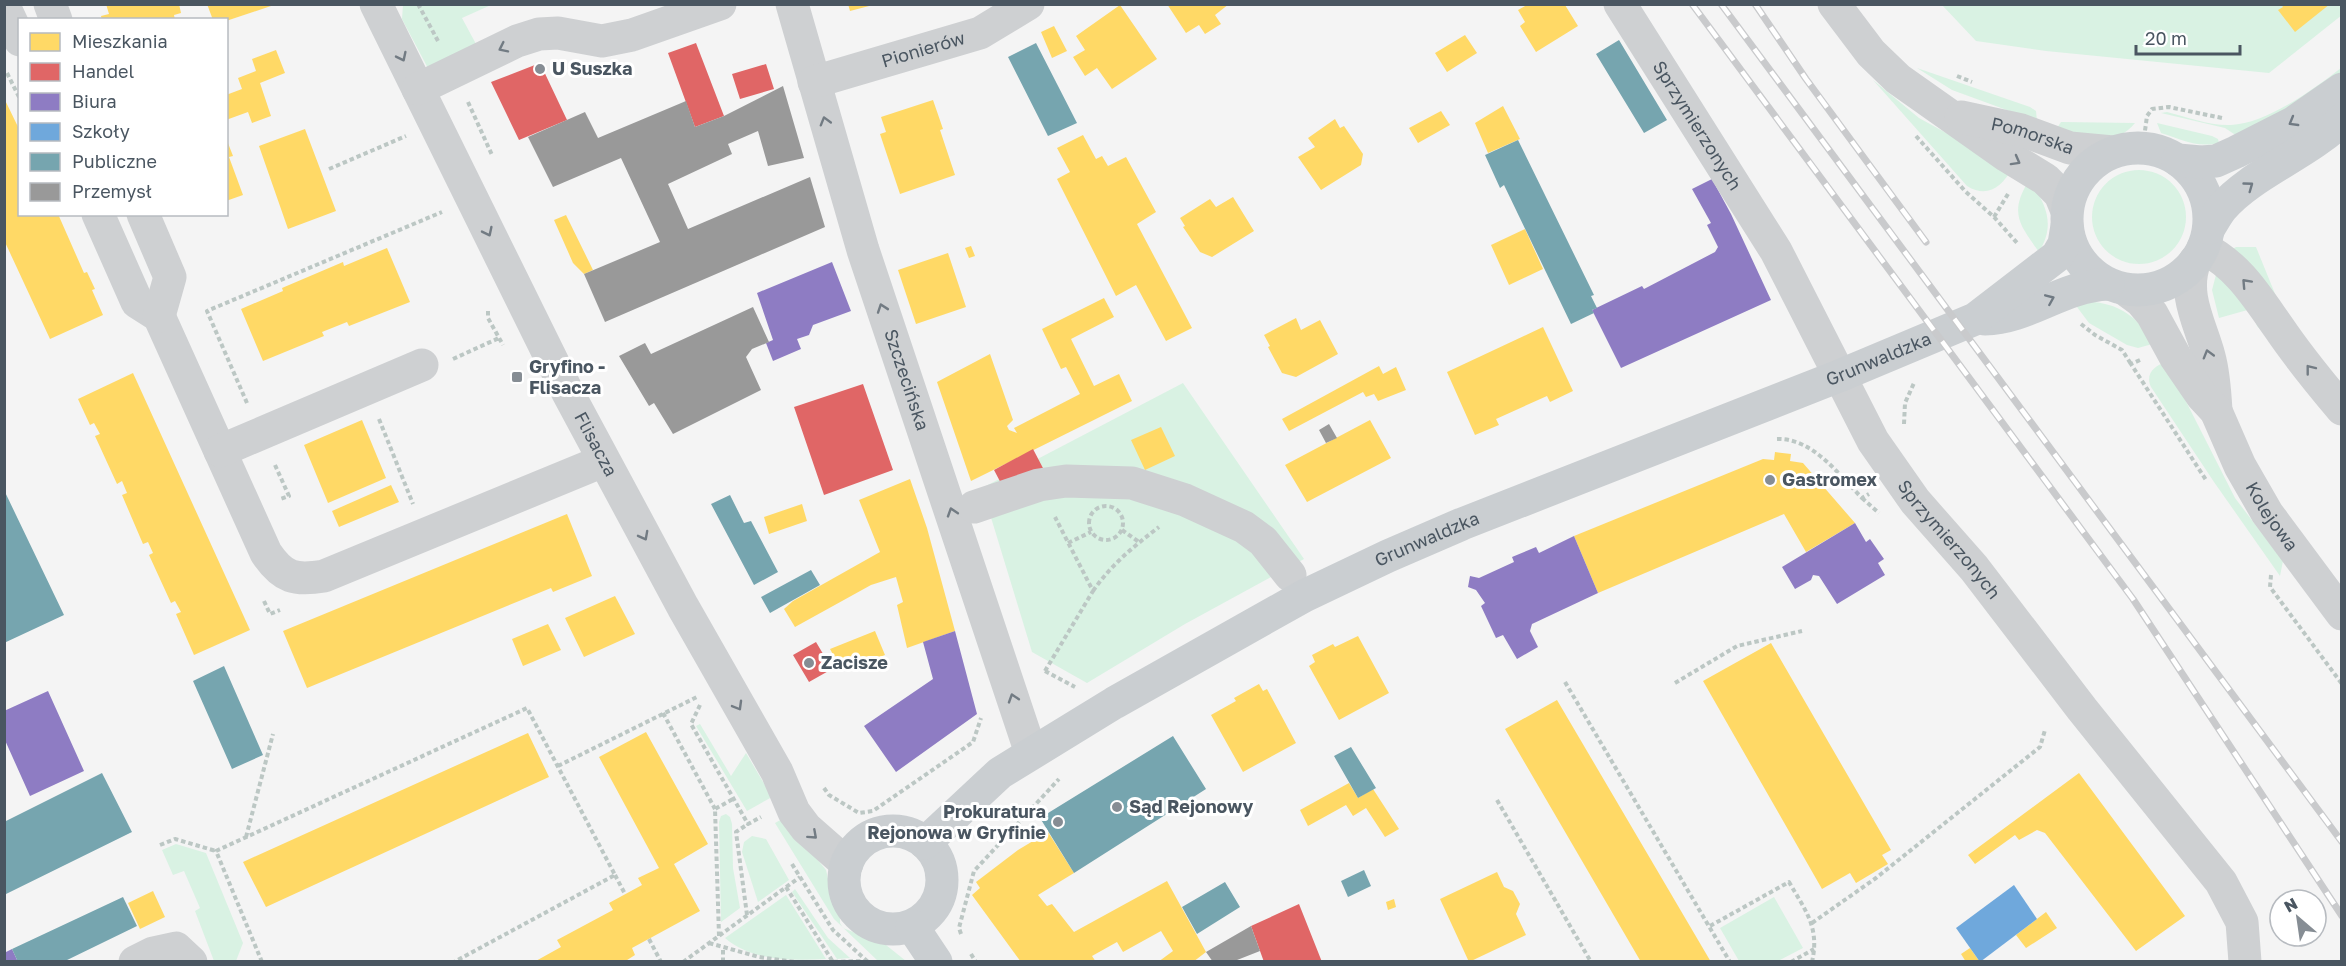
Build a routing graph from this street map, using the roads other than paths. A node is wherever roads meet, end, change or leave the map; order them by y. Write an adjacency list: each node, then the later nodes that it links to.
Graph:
1 (376, 4): 10 (street, Flisacza, one-way to 10)
2 (720, 4): 10 (street, one-way to 10)
3 (792, 4): 9 (street, Szczecińska)
4 (1028, 4): 9 (street, Pionierów)
5 (1620, 4): 24 (street, Sprzymierzonych)
6 (1834, 4): 12 (street, Pomorska)
7 (4, 6): 8 (street)
8 (18, 36)
9 (814, 82): 32 (street, Szczecińska, one-way to 9)
10 (418, 89): 28 (street, Flisacza, one-way to 28)
11 (2342, 89): 15 (main road, one-way to 15)
12 (1951, 115): 14 (street, Pomorska); 18 (street, Pomorska, one-way to 18)
13 (2342, 120): 19 (main road, one-way to 13)
14 (2128, 150): 15 (main road); 18 (main road)
15 (2178, 160): 19 (main road)
16 (99, 216): 21 (street)
17 (144, 216): 21 (street)
18 (2067, 218): 20 (main road); 22 (main road, Grunwaldzka)
19 (2202, 246): 20 (main road); 25 (street, one-way to 19); 26 (street, Kolejowa, one-way to 19)
20 (2117, 287): 22 (main road, Grunwaldzka, one-way to 20); 26 (street, Kolejowa)
21 (159, 316): 27 (street)
22 (1975, 319): 24 (main road, Grunwaldzka)
23 (422, 365): 27 (street)
24 (1839, 376): 32 (main road, Grunwaldzka); 39 (street, Sprzymierzonych)
25 (2341, 409)
26 (2216, 411): 31 (street, Kolejowa)
27 (220, 451): 28 (street)
28 (603, 461): 34 (street, Flisacza, one-way to 34)
29 (974, 507): 30 (street)
30 (1290, 575)
31 (2342, 614)
32 (1031, 753): 33 (main road, Grunwaldzka)
33 (925, 843): 34 (main road); 35 (main road)
34 (847, 864): 35 (main road)
35 (912, 926): 38 (main road)
36 (135, 962): 37 (street)
37 (191, 962)
38 (936, 962)
39 (2245, 962)

